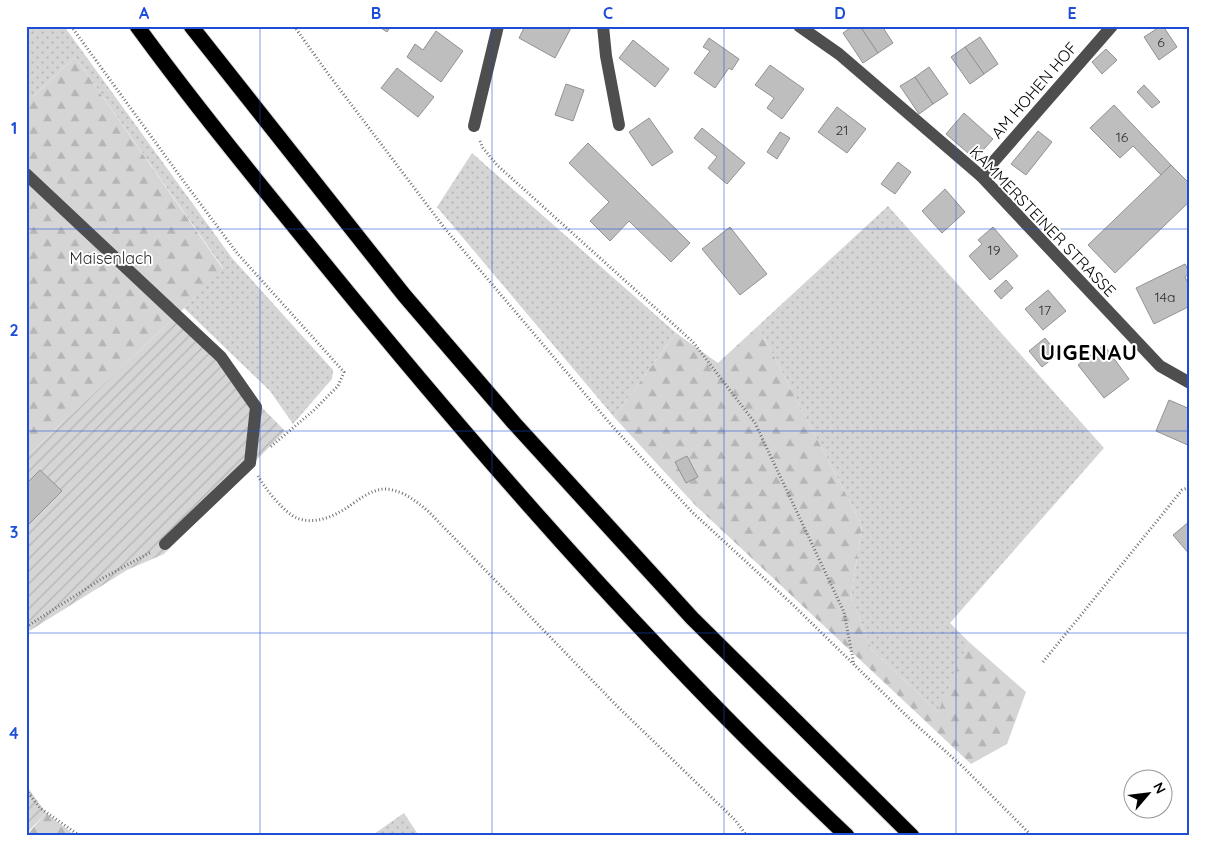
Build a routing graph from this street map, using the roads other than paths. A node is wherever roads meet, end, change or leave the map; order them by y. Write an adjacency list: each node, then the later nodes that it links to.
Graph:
1 (137, 26): 13 (highway)
2 (191, 26): 14 (highway)
3 (498, 26): 8 (street)
4 (603, 26): 7 (street)
5 (799, 26): 10 (street, KAMMERSTEINER STRASSE)
6 (1112, 26): 10 (street, AM HOHEN HOF)
7 (618, 124)
8 (474, 126)
9 (26, 174): 12 (street)
10 (981, 176): 11 (street, KAMMERSTEINER STRASSE)
11 (1190, 384)
12 (165, 544)
13 (847, 836)
14 (912, 836)

